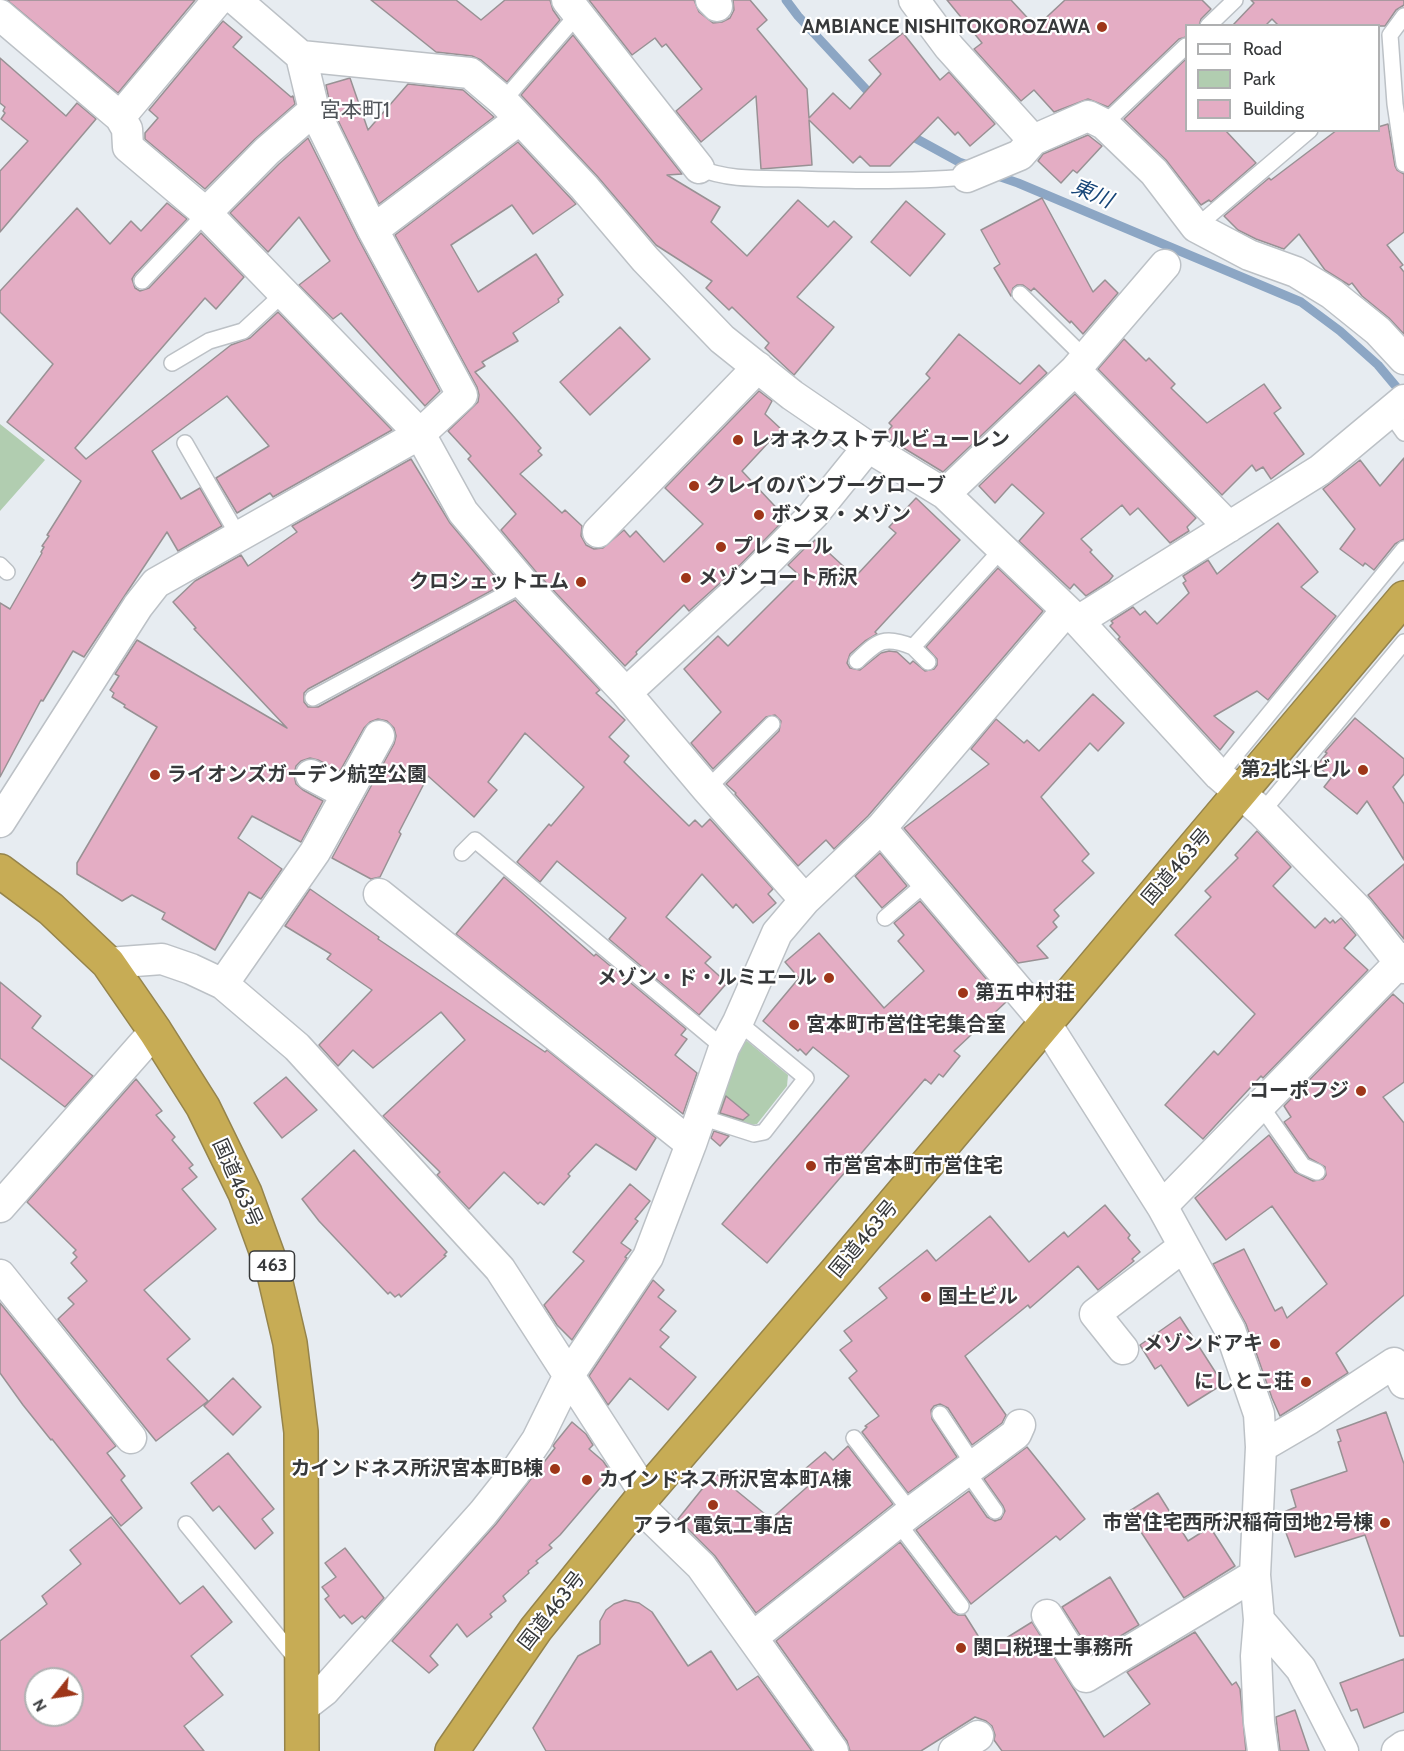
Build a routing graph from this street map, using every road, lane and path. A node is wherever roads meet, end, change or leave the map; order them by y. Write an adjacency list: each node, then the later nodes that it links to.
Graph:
1 (218, 0): 14 (street)
2 (236, 0): 10 (street)
3 (914, 0): 17 (street)
4 (1235, 0): 8 (lane)
5 (572, 7): 13 (lane); 19 (street)
6 (0, 15): 14 (street)
7 (1404, 16): 11 (lane)
8 (1210, 24)
9 (1185, 47): 15 (lane)
10 (301, 56): 12 (street); 13 (street)
11 (1385, 69): 18 (lane)
12 (314, 110): 21 (street); 23 (street)
13 (512, 110): 23 (street); 31 (street)
14 (120, 117): 21 (street)
15 (1104, 124): 17 (street); 22 (street)
16 (1308, 132): 22 (lane)
17 (1027, 148): 20 (street)
18 (1404, 164)
19 (699, 168): 20 (lane)
20 (967, 177)
21 (206, 213): 25 (lane); 26 (street)
22 (1196, 227): 28 (street)
23 (373, 230): 33 (street)
24 (1166, 265): 30 (street)
25 (142, 281)
26 (285, 292): 29 (lane); 33 (street)
27 (1020, 294): 30 (lane)
28 (1404, 359)
29 (172, 363)
30 (1080, 364): 36 (street); 37 (street)
31 (758, 367): 35 (street); 38 (street)
32 (1397, 414): 37 (street)
33 (420, 434): 39 (street); 42 (street)
34 (185, 443): 39 (lane)
35 (868, 447): 36 (street); 49 (street)
36 (945, 494): 40 (street)
37 (1229, 527): 44 (street)
38 (598, 532)
39 (239, 537): 57 (street)
40 (1002, 549): 44 (street); 46 (lane)
41 (1404, 549): 55 (lane)
42 (524, 584): 49 (street); 50 (lane)
43 (1404, 598): 55 (highway, 国道463号)
44 (1072, 616): 55 (street); 58 (street)
45 (1404, 642): 55 (lane)
46 (913, 647): 47 (lane); 48 (lane)
47 (857, 661)
48 (928, 662)
49 (626, 693): 54 (street)
50 (313, 698)
51 (772, 724): 54 (lane)
52 (379, 736): 56 (street)
53 (311, 774): 56 (street)
54 (707, 789): 63 (street)
55 (1240, 793): 66 (street); 69 (highway, 国道463号)
56 (347, 795): 67 (street)
57 (0, 822)
58 (881, 828): 61 (street); 63 (street)
59 (462, 854): 71 (lane)
60 (0, 872): 65 (highway, 国道463号 / 463)
61 (927, 882): 64 (lane); 69 (street)
62 (379, 894): 74 (street)
63 (806, 900): 68 (street)
64 (885, 918)
65 (108, 963): 67 (street); 70 (highway, 国道463号 / 463)
66 (1402, 963): 72 (street)
67 (223, 984): 81 (street)
68 (738, 1022): 71 (street); 73 (lane)
69 (1046, 1022): 77 (street); 89 (highway, 国道463号)
70 (155, 1031): 76 (street); 98 (highway, 国道463号 / 463)
71 (724, 1048): 73 (street)
72 (1261, 1106): 75 (lane); 77 (street)
73 (701, 1117): 74 (street)
74 (691, 1144): 81 (street)
75 (1317, 1172)
76 (0, 1207)
77 (1163, 1208): 78 (street)
78 (1183, 1247): 80 (street); 87 (street)
79 (0, 1275): 85 (street)
80 (1123, 1349)
81 (569, 1375): 89 (street); 99 (street)
82 (1404, 1383): 87 (street)
83 (940, 1414): 88 (lane)
84 (1020, 1425): 88 (street)
85 (130, 1438)
86 (854, 1438): 91 (lane)
87 (1261, 1447): 93 (street)
88 (970, 1467): 90 (lane); 91 (street)
89 (642, 1499): 97 (street); 101 (highway, 国道463号)
90 (995, 1511)
91 (905, 1518): 94 (lane); 97 (street)
92 (186, 1524): 98 (lane)
93 (1255, 1575): 95 (street); 96 (street)
94 (961, 1606)
95 (1047, 1615)
96 (1259, 1620): 103 (street); 104 (street)
97 (753, 1637): 102 (street)
98 (303, 1667): 99 (highway, 国道463号 / 463)
99 (305, 1737)
100 (1404, 1746): 105 (street)
101 (452, 1751)
102 (833, 1751)
103 (1263, 1751)
104 (1343, 1751)
105 (1397, 1751)

